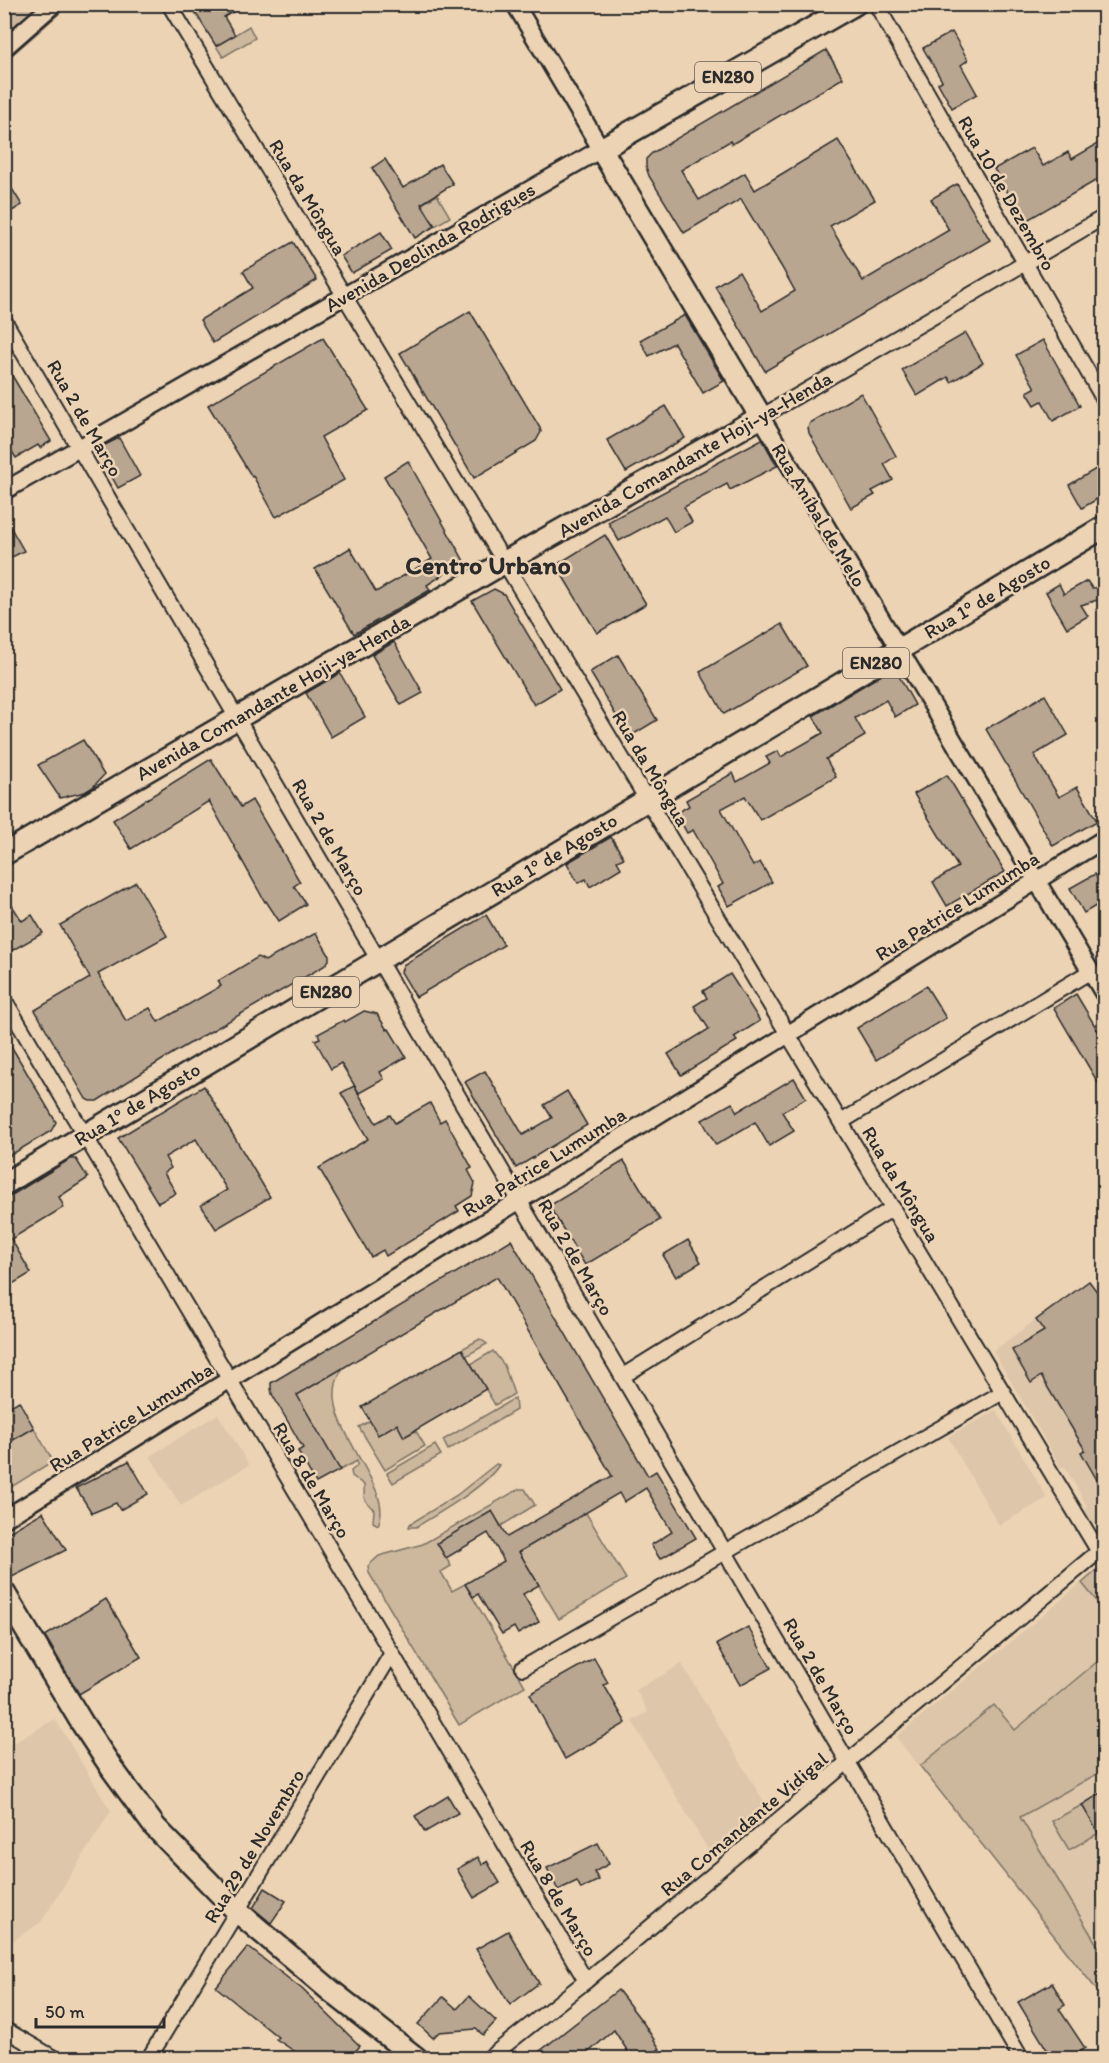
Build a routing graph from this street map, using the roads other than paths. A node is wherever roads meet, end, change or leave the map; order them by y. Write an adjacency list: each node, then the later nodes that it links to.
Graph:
1 (54, 4): 6 (street)
2 (169, 4): 10 (street, Rua da Môngua)
3 (515, 4): 7 (street, Rua Aníbal de Melo)
4 (855, 4): 7 (main road, Avenida Deolinda Rodrigues / EN280)
5 (876, 4): 9 (street, Rua 10 de Dezembro)
6 (4, 48)
7 (601, 149): 10 (street, Avenida Deolinda Rodrigues); 13 (main road, Rua Aníbal de Melo)
8 (1104, 217): 9 (street, Avenida Comandante Hoji-ya-Henda)
9 (1025, 263): 12 (street, Rua 10 de Dezembro); 13 (street, Avenida Comandante Hoji-ya-Henda)
10 (345, 296): 14 (street, Avenida Deolinda Rodrigues); 17 (street, Rua da Môngua)
11 (4, 320): 14 (street, Rua 2 de Março)
12 (1104, 400)
13 (760, 417): 17 (main road, Avenida Comandante Hoji-ya-Henda); 18 (street, Rua Aníbal de Melo)
14 (80, 447): 15 (street, Avenida Deolinda Rodrigues); 19 (street, Rua 2 de Março)
15 (4, 491)
16 (1104, 527): 18 (main road, Rua 1º de Agosto / EN280)
17 (505, 562): 19 (main road, Avenida Comandante Hoji-ya-Henda); 20 (street, Rua da Môngua)
18 (899, 649): 20 (main road, Rua 1º de Agosto / EN280); 23 (street, Rua Aníbal de Melo)
19 (237, 717): 22 (main road, Avenida Comandante Hoji-ya-Henda); 24 (street, Rua 2 de Março)
20 (647, 799): 24 (main road, Rua 1º de Agosto / EN280); 28 (street, Rua da Môngua)
21 (1104, 839): 23 (street, Rua Patrice Lumumba)
22 (4, 854)
23 (1038, 880): 25 (street, Rua Aníbal de Melo); 28 (street, Rua Patrice Lumumba)
24 (379, 960): 30 (main road, Rua 1º de Agosto / EN280); 32 (street, Rua 2 de Março)
25 (1091, 971): 26 (street, Rua Aníbal de Melo); 29 (street)
26 (1104, 994)
27 (4, 999): 30 (street, Rua 8 de Março)
28 (789, 1035): 29 (street, Rua da Môngua); 32 (street, Rua Patrice Lumumba)
29 (841, 1122): 33 (street, Rua da Môngua)
30 (86, 1135): 31 (main road, Rua 1º de Agosto / EN280); 35 (street, Rua 8 de Março)
31 (4, 1184)
32 (521, 1201): 34 (street, Rua 2 de Março); 35 (street, Rua Patrice Lumumba)
33 (893, 1208): 34 (street); 36 (street, Rua da Môngua)
34 (623, 1376): 39 (street, Rua 2 de Março)
35 (231, 1381): 37 (street, Rua Patrice Lumumba); 41 (street, Rua 8 de Março)
36 (1003, 1392): 38 (street, Rua da Môngua); 39 (street)
37 (4, 1519)
38 (1102, 1549): 43 (street, Rua Comandante Vidigal)
39 (725, 1552): 42 (street); 43 (street, Rua 2 de Março)
40 (4, 1593): 44 (main road)
41 (392, 1653): 44 (street, Rua 29 de Novembro); 45 (street, Rua 8 de Março)
42 (524, 1668)
43 (848, 1762): 45 (street, Rua Comandante Vidigal); 51 (street, Rua 2 de Março)
44 (237, 1911): 48 (street, Rua 29 de Novembro); 49 (main road)
45 (586, 1981): 50 (street, Rua Comandante Vidigal)
46 (4, 2029): 47 (street)
47 (54, 2058)
48 (149, 2058)
49 (416, 2058)
50 (489, 2058)
51 (1021, 2058)

